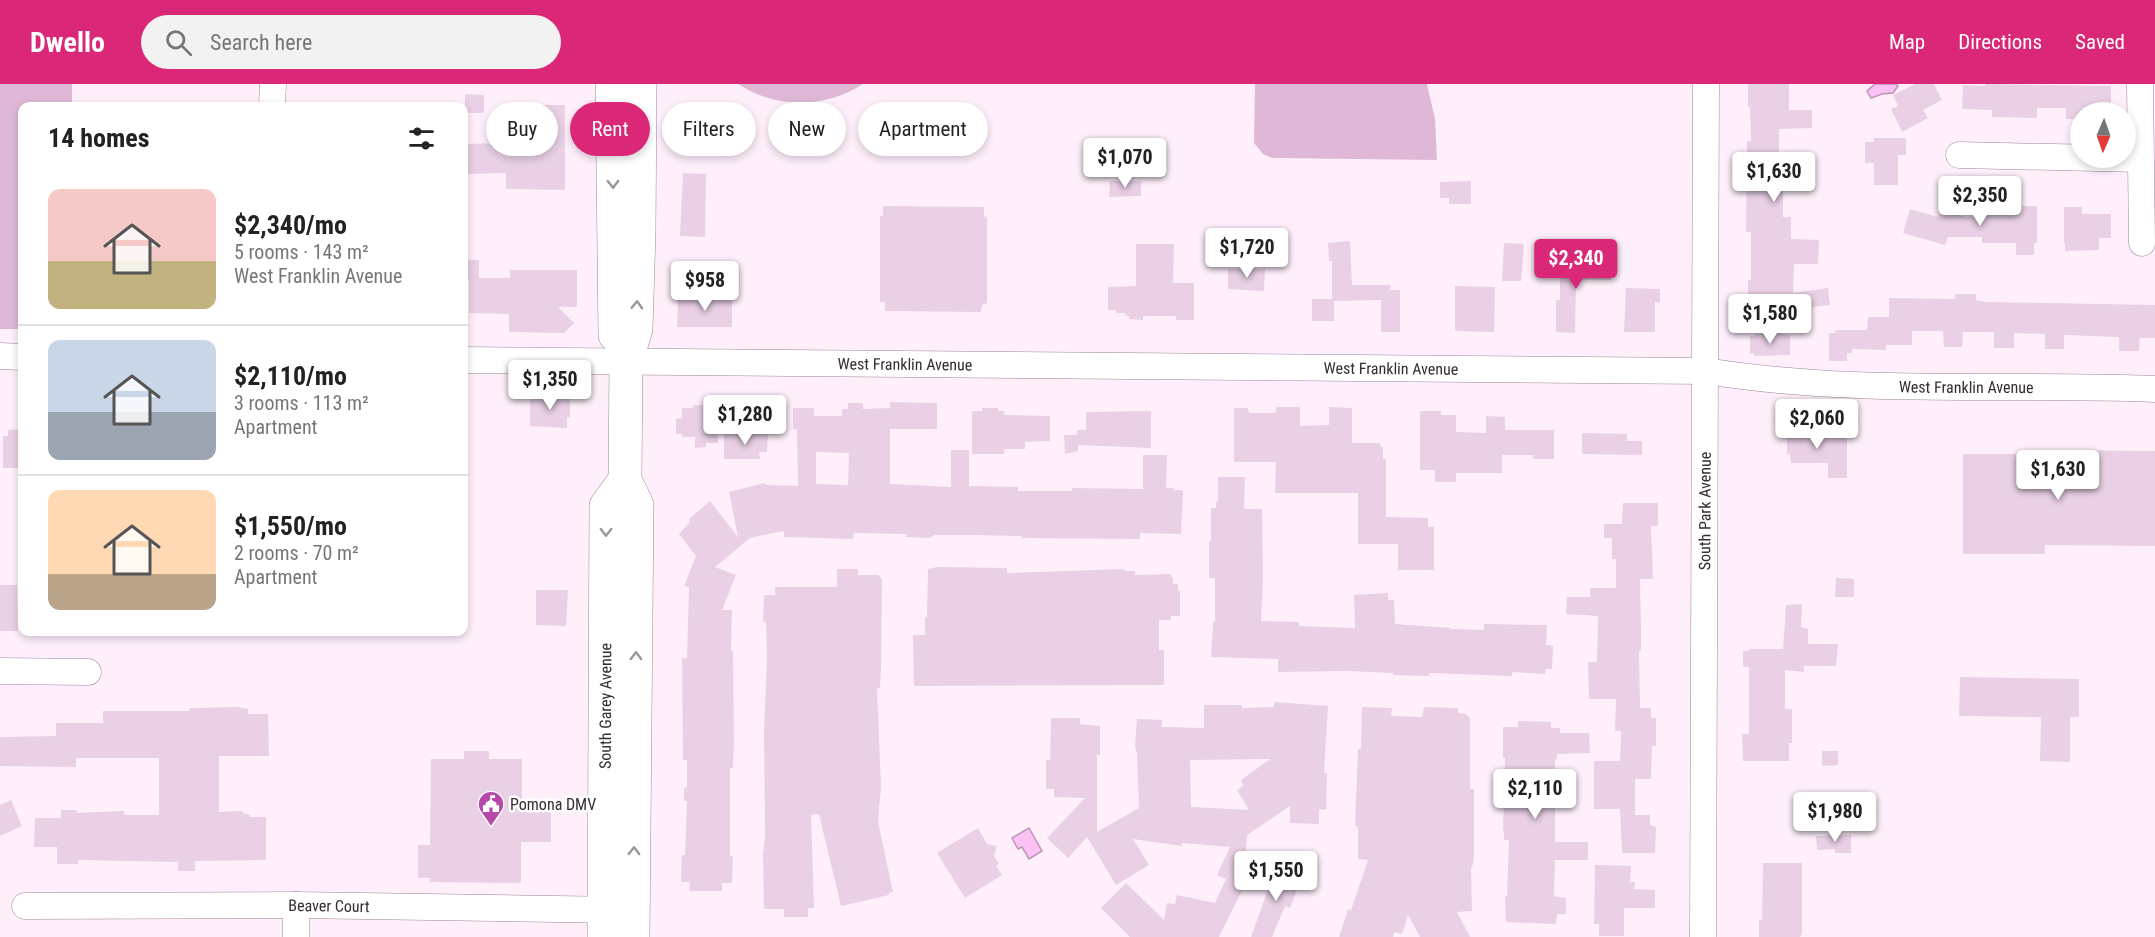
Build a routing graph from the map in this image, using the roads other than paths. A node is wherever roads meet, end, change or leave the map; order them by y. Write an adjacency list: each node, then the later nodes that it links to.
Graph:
1 (273, 84): 6 (street)
2 (612, 84): 13 (main road, South Garey Avenue, one-way to 13)
3 (640, 84): 13 (main road, South Garey Avenue, one-way to 3)
4 (1706, 84): 14 (street, South Park Avenue)
5 (2140, 84): 8 (street)
6 (273, 102)
7 (1959, 155): 8 (street)
8 (2140, 159): 9 (street)
9 (2142, 243)
10 (0, 356): 11 (street)
11 (18, 357)
12 (468, 360): 13 (street, West Franklin Avenue)
13 (626, 362): 14 (street, West Franklin Avenue); 20 (main road, South Garey Avenue)
14 (1706, 371): 15 (street, West Franklin Avenue); 22 (street, South Park Avenue)
15 (2155, 389)
16 (0, 671): 17 (street)
17 (88, 672)
18 (296, 905): 19 (street, Beaver Court); 20 (street, Beaver Court); 21 (street)
19 (25, 906)
20 (619, 923)
21 (296, 937)
22 (1703, 937)

